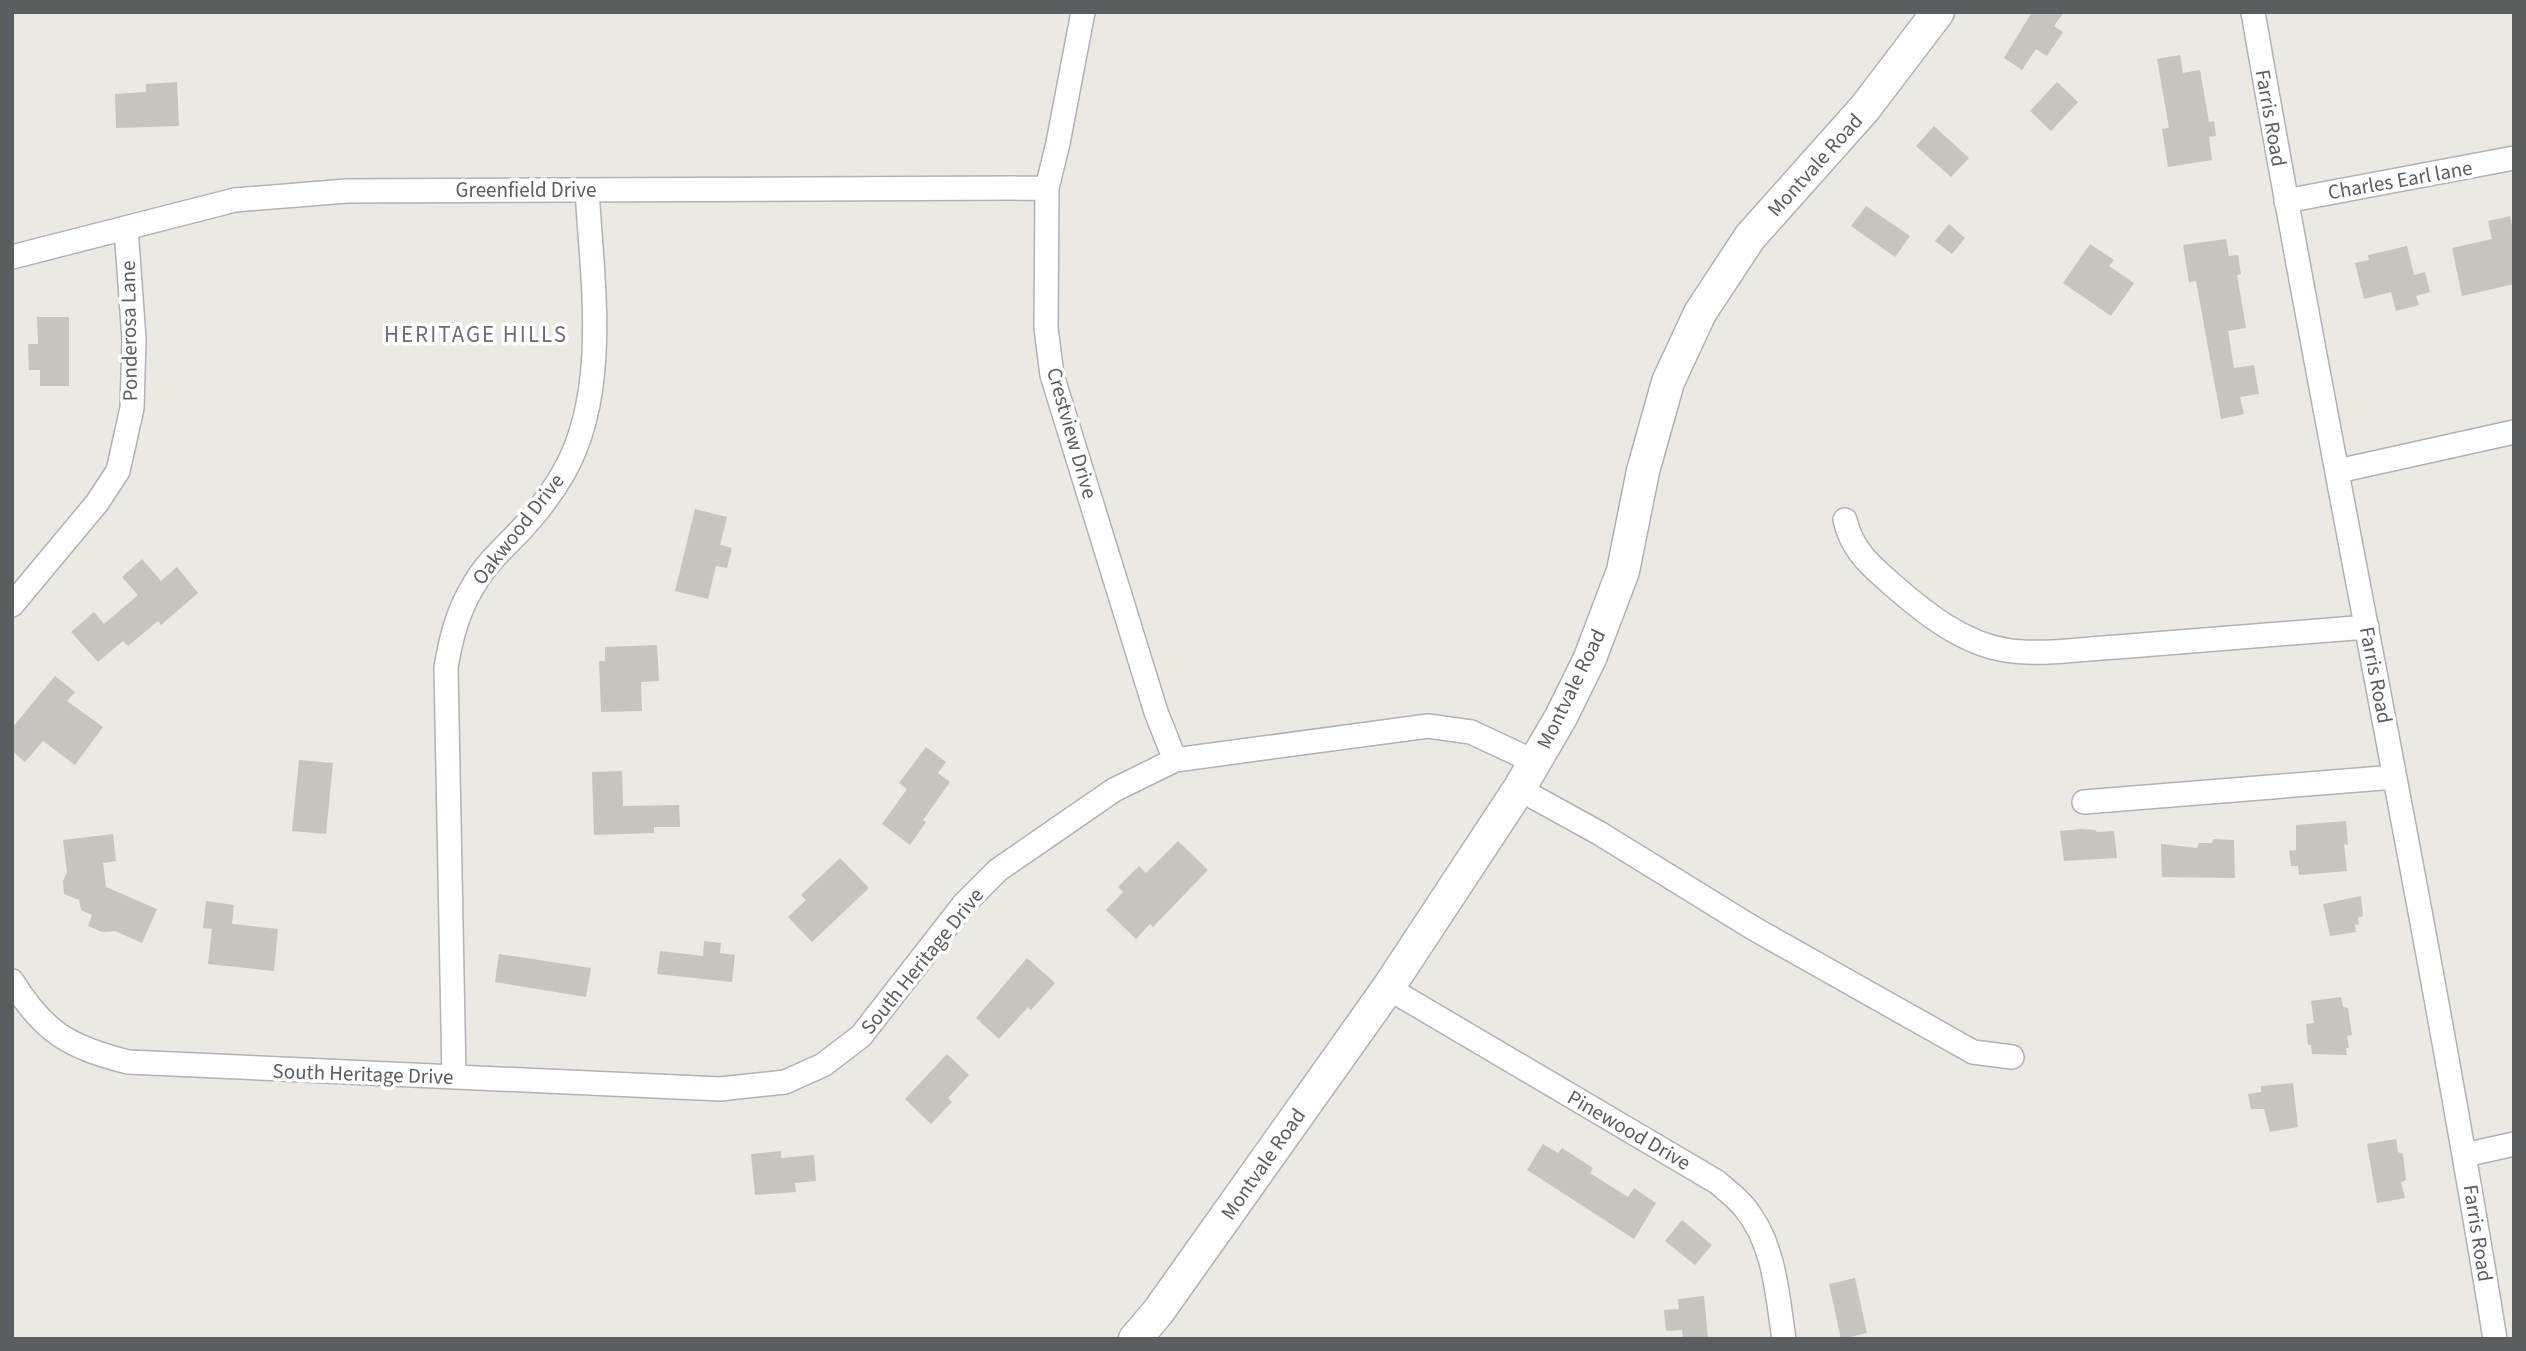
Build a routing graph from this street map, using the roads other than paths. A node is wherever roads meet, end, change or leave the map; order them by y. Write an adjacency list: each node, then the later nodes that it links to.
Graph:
1 (1083, 12): 5 (street, Crestview Drive)
2 (1938, 12): 16 (main road, Montvale Road)
3 (2253, 12): 7 (street, Farris Road)
4 (2514, 158): 7 (street, Charles Earl lane)
5 (1047, 188): 6 (street, Greenfield Drive); 15 (street, Crestview Drive)
6 (587, 190): 8 (street, Greenfield Drive); 23 (street, Oakwood Drive)
7 (2286, 201): 11 (street, Farris Road)
8 (126, 228): 9 (street, Greenfield Drive); 13 (street, Ponderosa Lane)
9 (12, 257)
10 (2514, 432): 11 (street)
11 (2338, 471): 14 (street, Farris Road)
12 (1845, 520): 14 (street)
13 (12, 605)
14 (2367, 626): 17 (street, Farris Road)
15 (1175, 760): 16 (street, South Heritage Drive); 23 (street, South Heritage Drive)
16 (1535, 762): 18 (main road, Montvale Road)
17 (2395, 777): 19 (street); 25 (street, Farris Road)
18 (1519, 789): 21 (main road, Montvale Road); 22 (street)
19 (2084, 802)
20 (12, 981): 23 (street, South Heritage Drive)
21 (1388, 988): 26 (main road, Montvale Road); 27 (street, Pinewood Drive)
22 (2011, 1058)
23 (454, 1077)
24 (2514, 1144): 25 (street)
25 (2465, 1154): 28 (street, Farris Road)
26 (1135, 1339)
27 (1784, 1339)
28 (2495, 1339)

